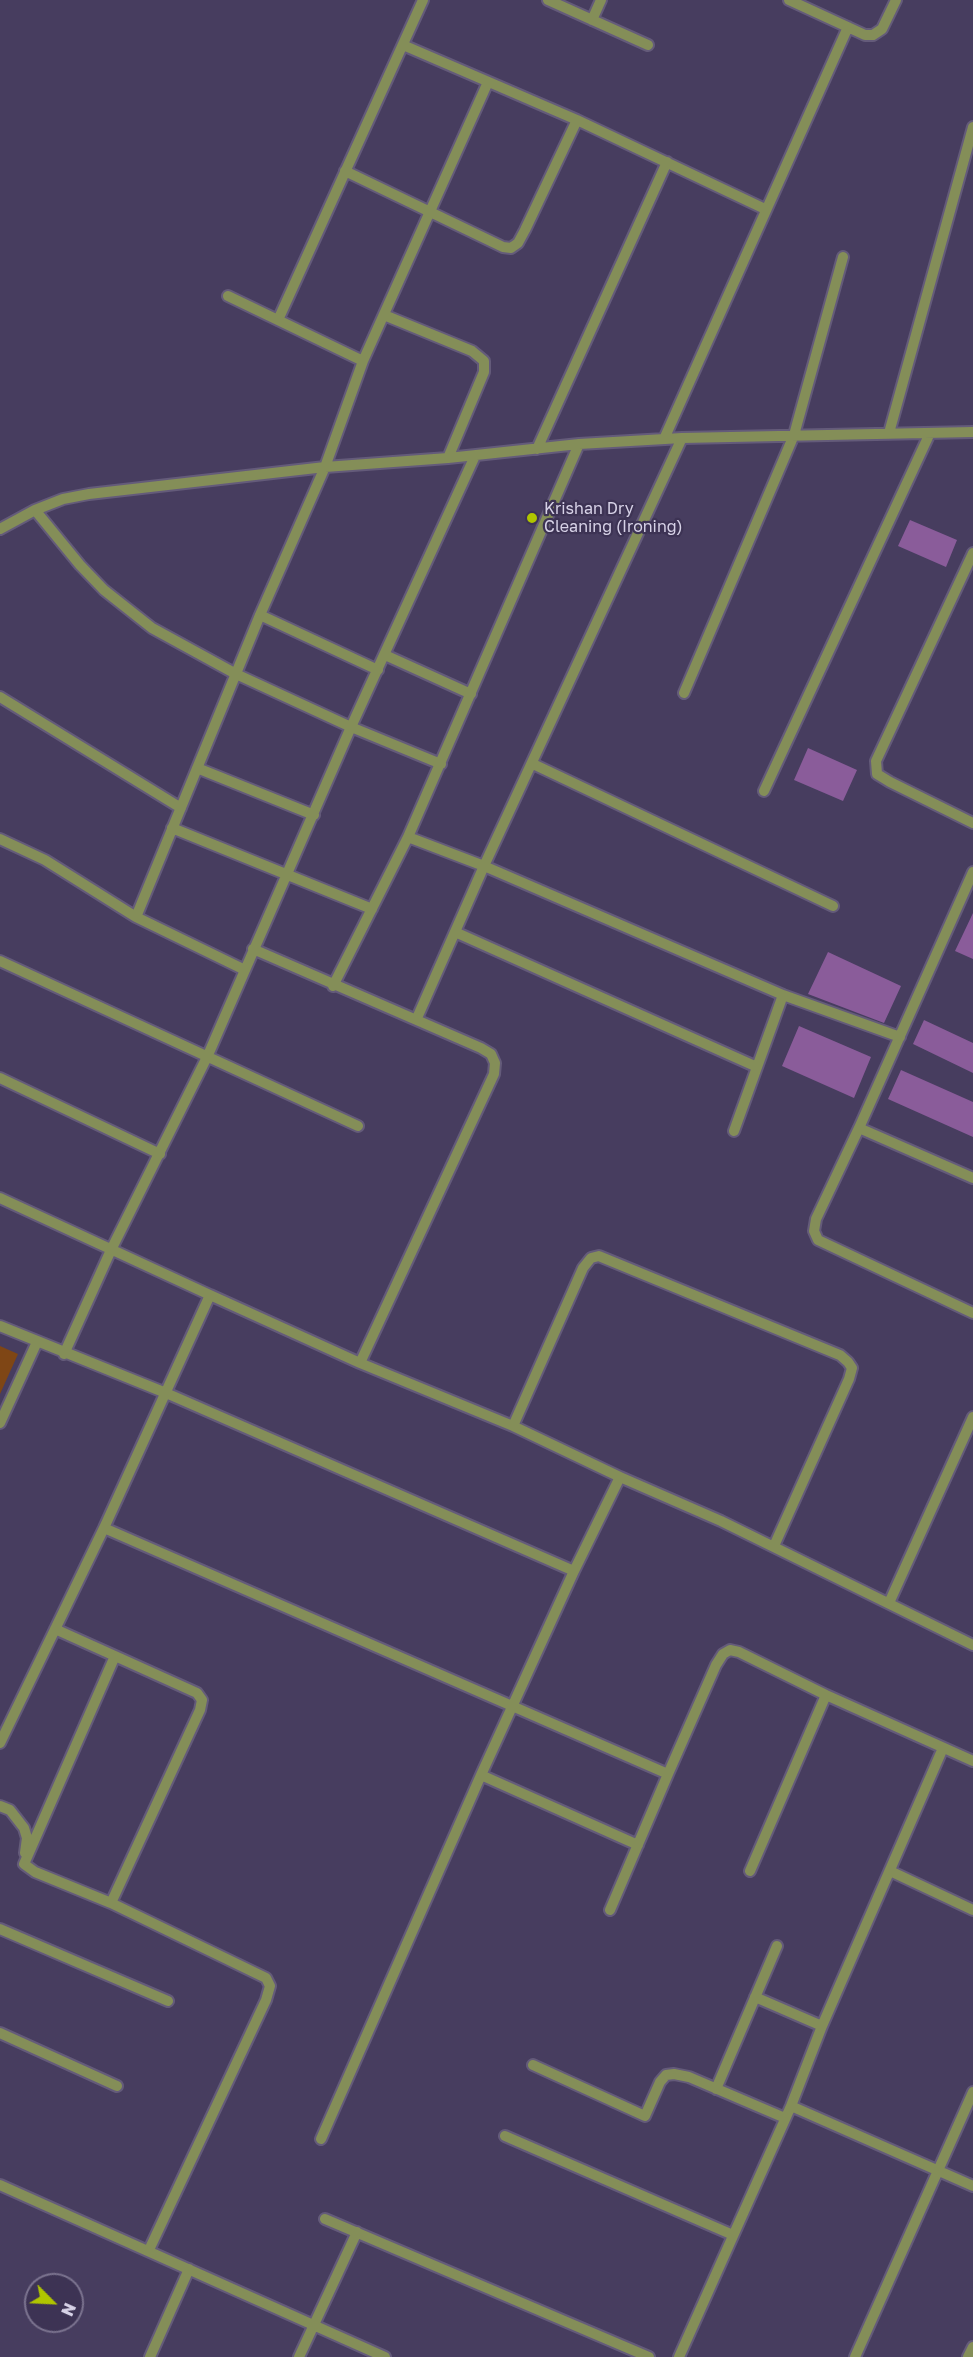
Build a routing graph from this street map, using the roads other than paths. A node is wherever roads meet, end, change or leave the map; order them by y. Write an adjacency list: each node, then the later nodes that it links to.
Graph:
1 (423, 0): 8 (street)
2 (548, 0): 6 (street)
3 (601, 0): 6 (street)
4 (789, 0): 7 (street)
5 (896, 0): 7 (street)
6 (592, 20): 9 (street)
7 (848, 27): 15 (street)
8 (403, 45): 10 (street); 14 (street)
9 (648, 45)
10 (488, 82): 11 (street); 16 (street)
11 (578, 120): 13 (street); 16 (street)
12 (973, 127): 23 (street)
13 (667, 162): 15 (street); 29 (street)
14 (345, 171): 16 (street); 20 (street)
15 (765, 209): 27 (street)
16 (431, 211): 19 (street)
17 (843, 257): 25 (street)
18 (228, 296): 20 (street)
19 (384, 315): 21 (street); 31 (street)
20 (278, 320): 21 (street)
21 (363, 361): 32 (street)
22 (973, 432): 24 (street)
23 (890, 433): 24 (street); 25 (street)
24 (930, 433): 47 (street)
25 (794, 435): 26 (street); 40 (street)
26 (682, 438): 27 (street); 45 (street)
27 (664, 439): 28 (street)
28 (579, 444): 29 (street); 41 (street)
29 (537, 449): 30 (street)
30 (475, 456): 31 (street); 37 (street)
31 (448, 459): 32 (street)
32 (325, 467): 33 (street); 36 (street)
33 (35, 510): 34 (street); 39 (street)
34 (0, 529)
35 (973, 553): 50 (street)
36 (260, 615): 38 (street); 39 (street)
37 (385, 654): 38 (street); 41 (street)
38 (378, 670): 43 (street)
39 (236, 674): 43 (street); 46 (street)
40 (684, 693)
41 (471, 694): 44 (street)
42 (0, 697): 48 (street)
43 (351, 727): 44 (street); 49 (street)
44 (441, 764): 52 (street)
45 (533, 764): 54 (street); 57 (street)
46 (197, 768): 48 (street); 49 (street)
47 (764, 791)
48 (181, 808): 51 (street)
49 (314, 815): 56 (street)
50 (973, 823)
51 (172, 828): 56 (street); 59 (street)
52 (408, 837): 54 (street); 58 (street)
53 (0, 839): 59 (street)
54 (484, 866): 60 (street); 65 (street)
55 (973, 872): 67 (street)
56 (287, 876): 58 (street); 61 (street)
57 (833, 906)
58 (372, 909): 64 (street)
59 (136, 917): 63 (street)
60 (455, 932): 66 (street); 69 (street)
61 (253, 949): 63 (street); 64 (street)
62 (0, 961): 68 (street)
63 (244, 970): 68 (street)
64 (333, 986): 66 (street)
65 (783, 995): 67 (street); 69 (street)
66 (417, 1018): 83 (street)
67 (900, 1037): 72 (street)
68 (208, 1055): 71 (street); 74 (street)
69 (757, 1067): 73 (street)
70 (0, 1078): 74 (street)
71 (358, 1126)
72 (859, 1128): 75 (street); 79 (street)
73 (734, 1131)
74 (160, 1154): 77 (street)
75 (973, 1178)
76 (0, 1198): 77 (street)
77 (111, 1250): 78 (street); 82 (street)
78 (210, 1295): 83 (street); 84 (street)
79 (973, 1313)
80 (0, 1326): 81 (street)
81 (37, 1342): 82 (street); 86 (street)
82 (64, 1354): 84 (street)
83 (360, 1363): 87 (street)
84 (166, 1393): 89 (street); 91 (street)
85 (973, 1417): 92 (street)
86 (0, 1423)
87 (513, 1426): 88 (street); 90 (street)
88 (620, 1477): 90 (street); 91 (street)
89 (104, 1528): 93 (street); 97 (street)
90 (774, 1546): 92 (street)
91 (574, 1571): 97 (street)
92 (889, 1603): 94 (street)
93 (55, 1629): 95 (street); 98 (street)
94 (973, 1645)
95 (115, 1656): 105 (street); 108 (street)
96 (826, 1695): 99 (street); 101 (street); 106 (street)
97 (514, 1707): 101 (street); 102 (street)
98 (0, 1743)
99 (943, 1748): 100 (street); 107 (street)
100 (973, 1761)
101 (668, 1774): 104 (street)
102 (482, 1775): 104 (street); 124 (street)
103 (0, 1806): 105 (street)
104 (638, 1845): 109 (street)
105 (24, 1864): 108 (street)
106 (750, 1871)
107 (890, 1871): 110 (street); 115 (street)
108 (111, 1903): 131 (street)
109 (610, 1910)
110 (973, 1910)
111 (0, 1929): 114 (street)
112 (777, 1946): 113 (street)
113 (755, 1997): 115 (street); 119 (street)
114 (168, 2001)
115 (822, 2026): 121 (street)
116 (0, 2033): 118 (street)
117 (533, 2065): 119 (street)
118 (117, 2086)
119 (716, 2089): 122 (street)
120 (973, 2092): 125 (street)
121 (791, 2106): 122 (street); 125 (street)
122 (786, 2118): 130 (street)
123 (505, 2136): 130 (street)
124 (321, 2139)
125 (938, 2171): 127 (street); 141 (street)
126 (0, 2185): 131 (street)
127 (973, 2186)
128 (325, 2218): 129 (street)
129 (357, 2232): 133 (street); 135 (street)
130 (733, 2235): 140 (street)
131 (149, 2250): 132 (street)
132 (189, 2269): 133 (street); 136 (street)
133 (313, 2324): 137 (street); 138 (street)
134 (973, 2347): 142 (street)
135 (630, 2353): 139 (street)
136 (150, 2357)
137 (299, 2357)
138 (385, 2357)
139 (649, 2357)
140 (679, 2357)
141 (855, 2357)
142 (968, 2357)

